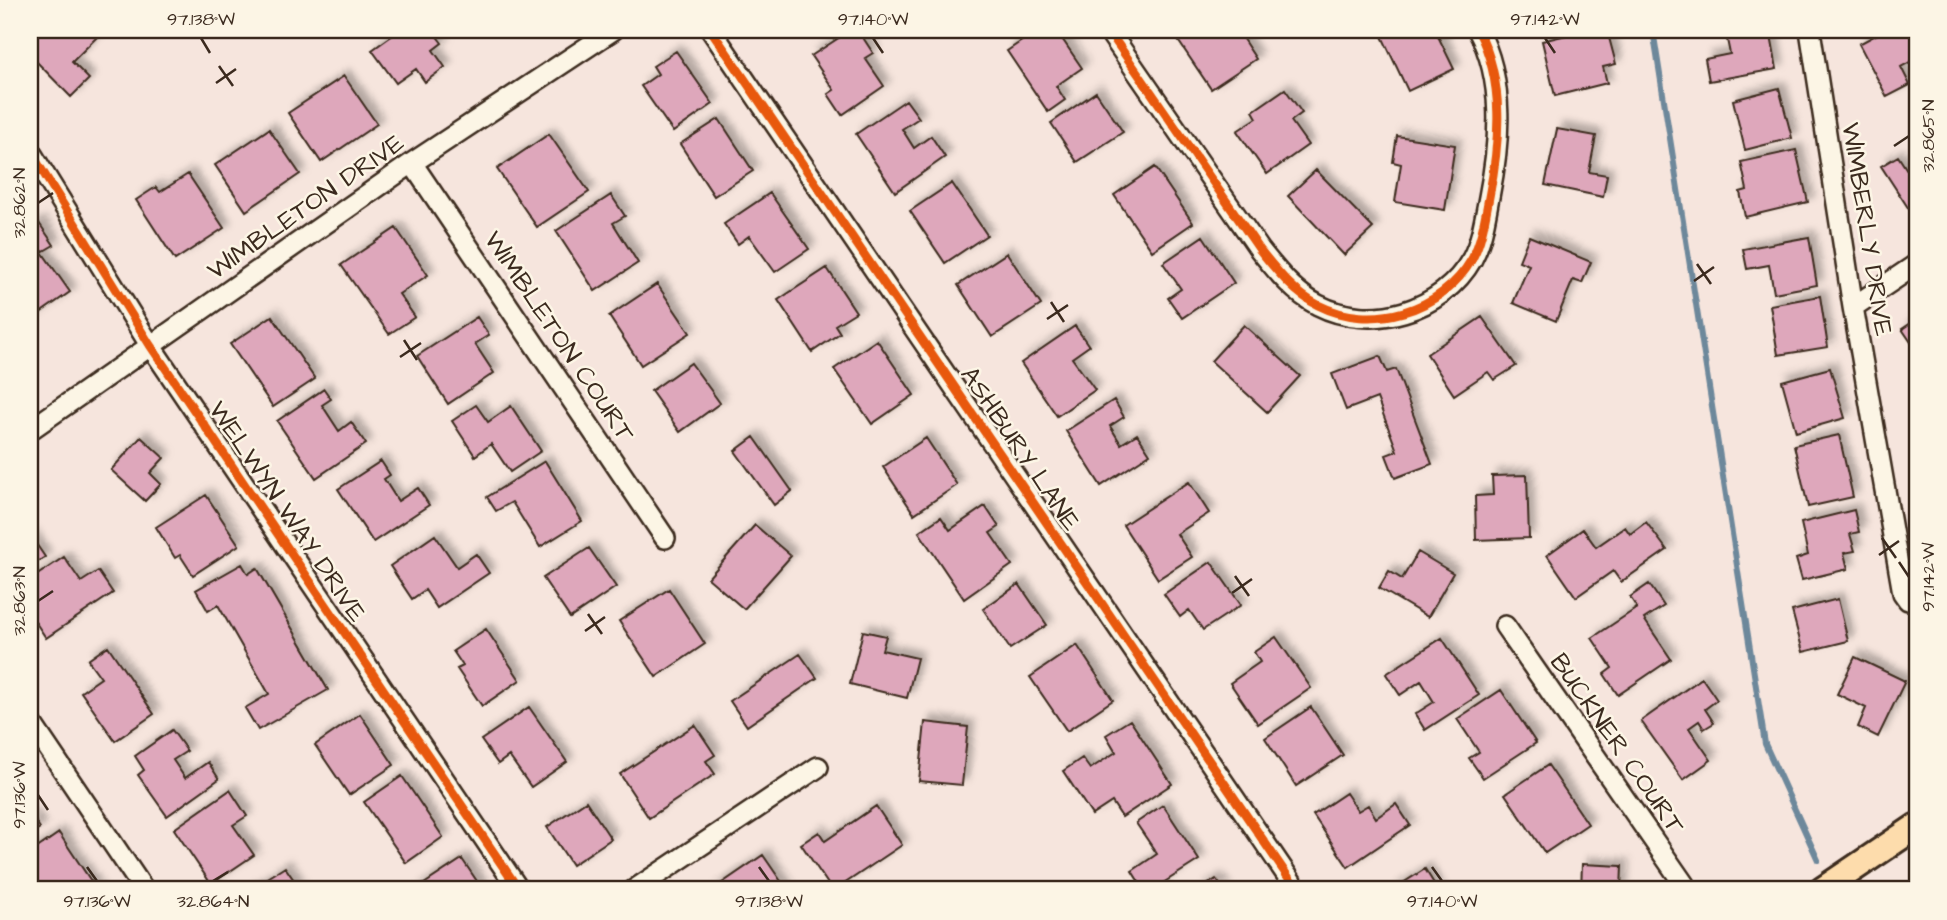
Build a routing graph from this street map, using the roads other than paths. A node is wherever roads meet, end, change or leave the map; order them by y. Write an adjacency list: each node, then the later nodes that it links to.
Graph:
1 (613, 30): 7 (street, WIMBLETON DRIVE)
2 (711, 30): 21 (street, ASHBURY LANE)
3 (1108, 30): 4 (street)
4 (1478, 30)
5 (1810, 30): 9 (street, WIMBERLY DRIVE)
6 (30, 151): 10 (street, WELWYN WAY DRIVE)
7 (412, 163): 10 (street, WIMBLETON DRIVE); 12 (street, WIMBLETON COURT)
8 (1917, 264): 9 (street)
9 (1853, 307): 13 (street, WIMBERLY DRIVE)
10 (150, 345): 11 (street, WIMBLETON DRIVE); 19 (street, WELWYN WAY DRIVE)
11 (30, 430)
12 (665, 538)
13 (1913, 599)
14 (1505, 626): 22 (street, BUCKNER COURT)
15 (30, 721): 18 (street)
16 (818, 767): 20 (street)
17 (1917, 826): 23 (main road)
18 (144, 890)
19 (519, 890)
20 (634, 890)
21 (1297, 890)
22 (1688, 890)
23 (1822, 890)

